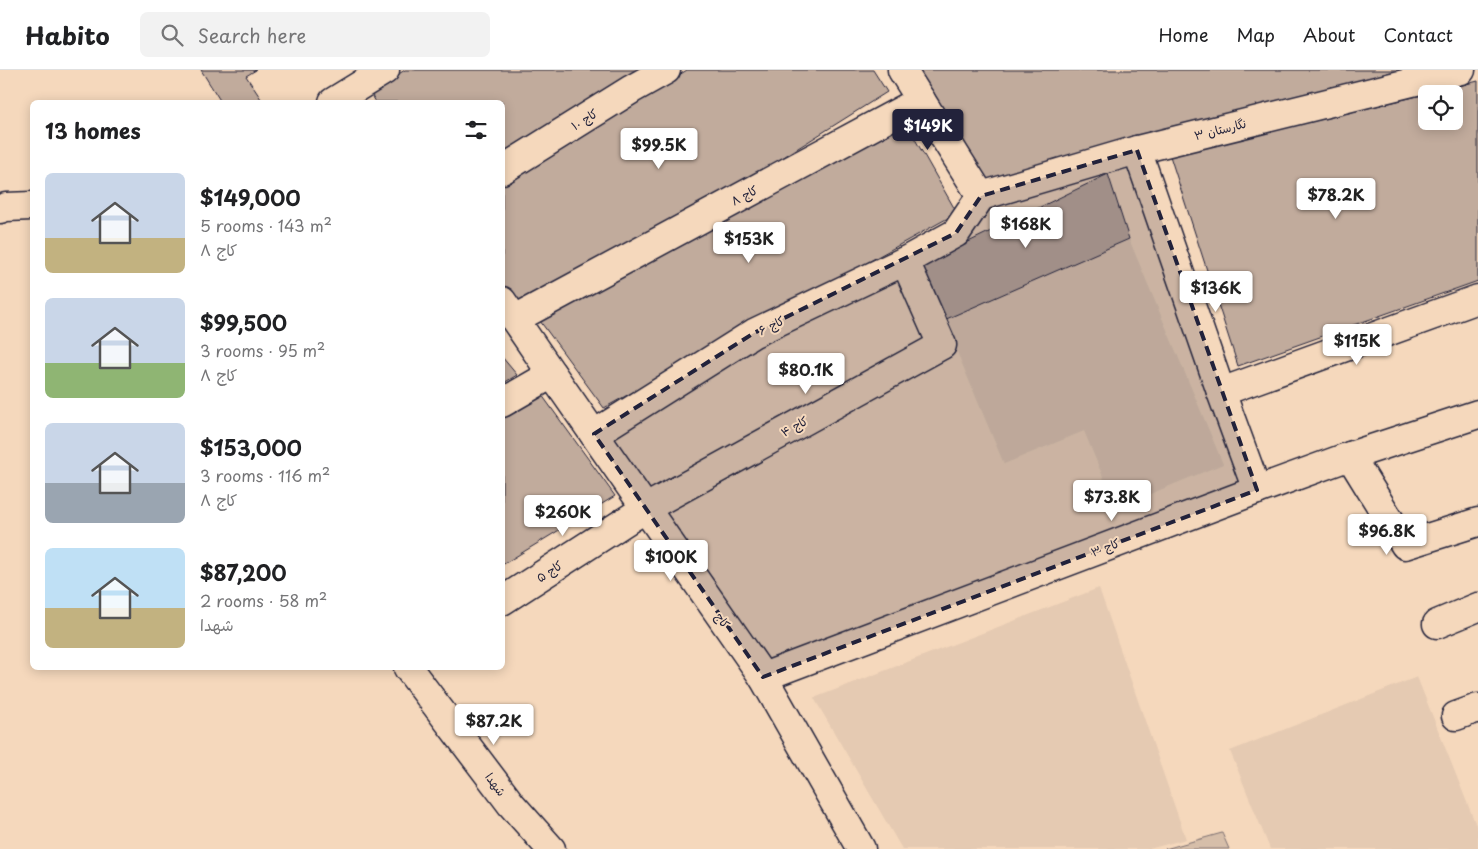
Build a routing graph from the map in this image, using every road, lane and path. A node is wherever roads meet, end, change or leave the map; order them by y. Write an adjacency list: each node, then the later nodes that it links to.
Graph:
1 (386, 70): 5 (street)
2 (666, 70): 8 (street, کاج ۱۰)
3 (902, 70): 6 (street)
4 (1460, 70): 7 (street, نگارستان ۳)
5 (349, 91)
6 (921, 100): 9 (street); 14 (street, کاج ۸)
7 (1137, 150): 9 (street, نگارستان ۳); 16 (street)
8 (505, 168)
9 (980, 196): 12 (street, کاج ۶)
10 (30, 206): 11 (street)
11 (0, 209)
12 (905, 261): 19 (street, کاج ۶); 22 (street, کاج ۴)
13 (1478, 299): 16 (street)
14 (509, 310): 15 (street, کاج)
15 (552, 374): 17 (street); 19 (street, کاج)
16 (1221, 392): 21 (street)
17 (505, 401)
18 (1478, 414): 20 (street, کاج ۳)
19 (594, 434): 22 (street, کاج)
20 (1350, 456): 21 (street, کاج ۳); 23 (street)
21 (1257, 490): 28 (street, کاج ۳)
22 (646, 508): 24 (street, کاج ۵); 28 (street, کاج)
23 (1478, 522)
24 (505, 599)
25 (1478, 607): 26 (street)
26 (1436, 624)
27 (410, 670): 29 (street, شهدا)
28 (763, 677): 30 (street, کاج)
29 (551, 849)
30 (861, 849)

